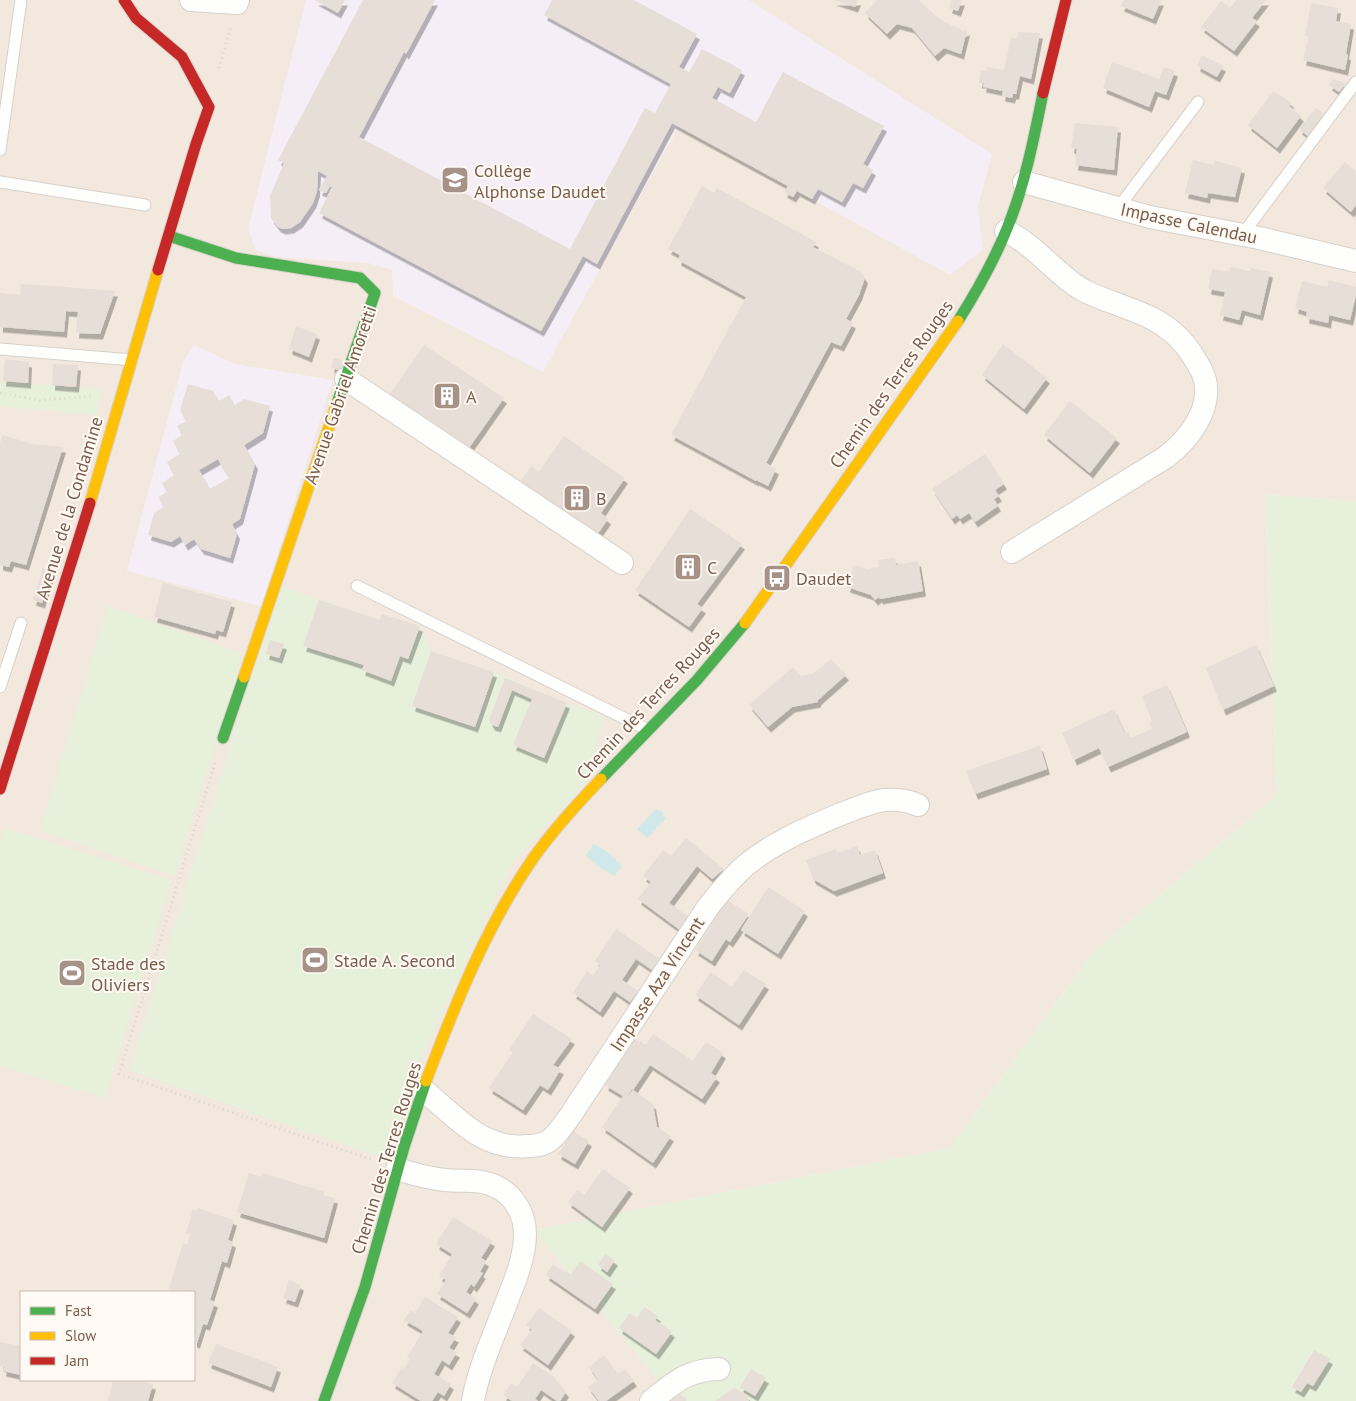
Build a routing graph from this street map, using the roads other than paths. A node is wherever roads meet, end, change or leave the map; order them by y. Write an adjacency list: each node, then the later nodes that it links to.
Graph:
1 (21, 0): 8 (lane)
2 (124, 0): 15 (main road)
3 (191, 0): 5 (street)
4 (1066, 0): 10 (main road, Chemin des Terres Rouges)
5 (238, 2)
6 (1356, 82): 14 (lane)
7 (1198, 102): 12 (lane)
8 (0, 150)
9 (0, 182): 11 (lane)
10 (1024, 182): 12 (street, Impasse Calendau); 13 (main road, Chemin des Terres Rouges)
11 (145, 205)
12 (1118, 208): 14 (street, Impasse Calendau)
13 (1006, 231): 20 (street); 25 (main road, Chemin des Terres Rouges)
14 (1242, 235): 16 (street, Impasse Calendau)
15 (169, 236): 18 (main road, Avenue de la Condamine); 19 (main road, Avenue Gabriel Amoretti)
16 (1356, 261)
17 (0, 349): 18 (lane)
18 (132, 360): 28 (main road, Avenue de la Condamine)
19 (346, 378): 21 (street); 26 (main road, Avenue Gabriel Amoretti)
20 (1012, 552)
21 (622, 563)
22 (357, 586): 25 (lane)
23 (21, 623): 24 (lane)
24 (0, 687)
25 (648, 730): 31 (main road, Chemin des Terres Rouges)
26 (223, 738)
27 (0, 743): 28 (lane)
28 (13, 747): 29 (main road, Avenue de la Condamine)
29 (0, 789)
30 (918, 805): 31 (street, Impasse Aza Vincent)
31 (422, 1089): 32 (main road, Chemin des Terres Rouges)
32 (397, 1168): 34 (main road, Chemin des Terres Rouges); 35 (street)
33 (719, 1369): 36 (street)
34 (324, 1401)
35 (473, 1401)
36 (651, 1401)

